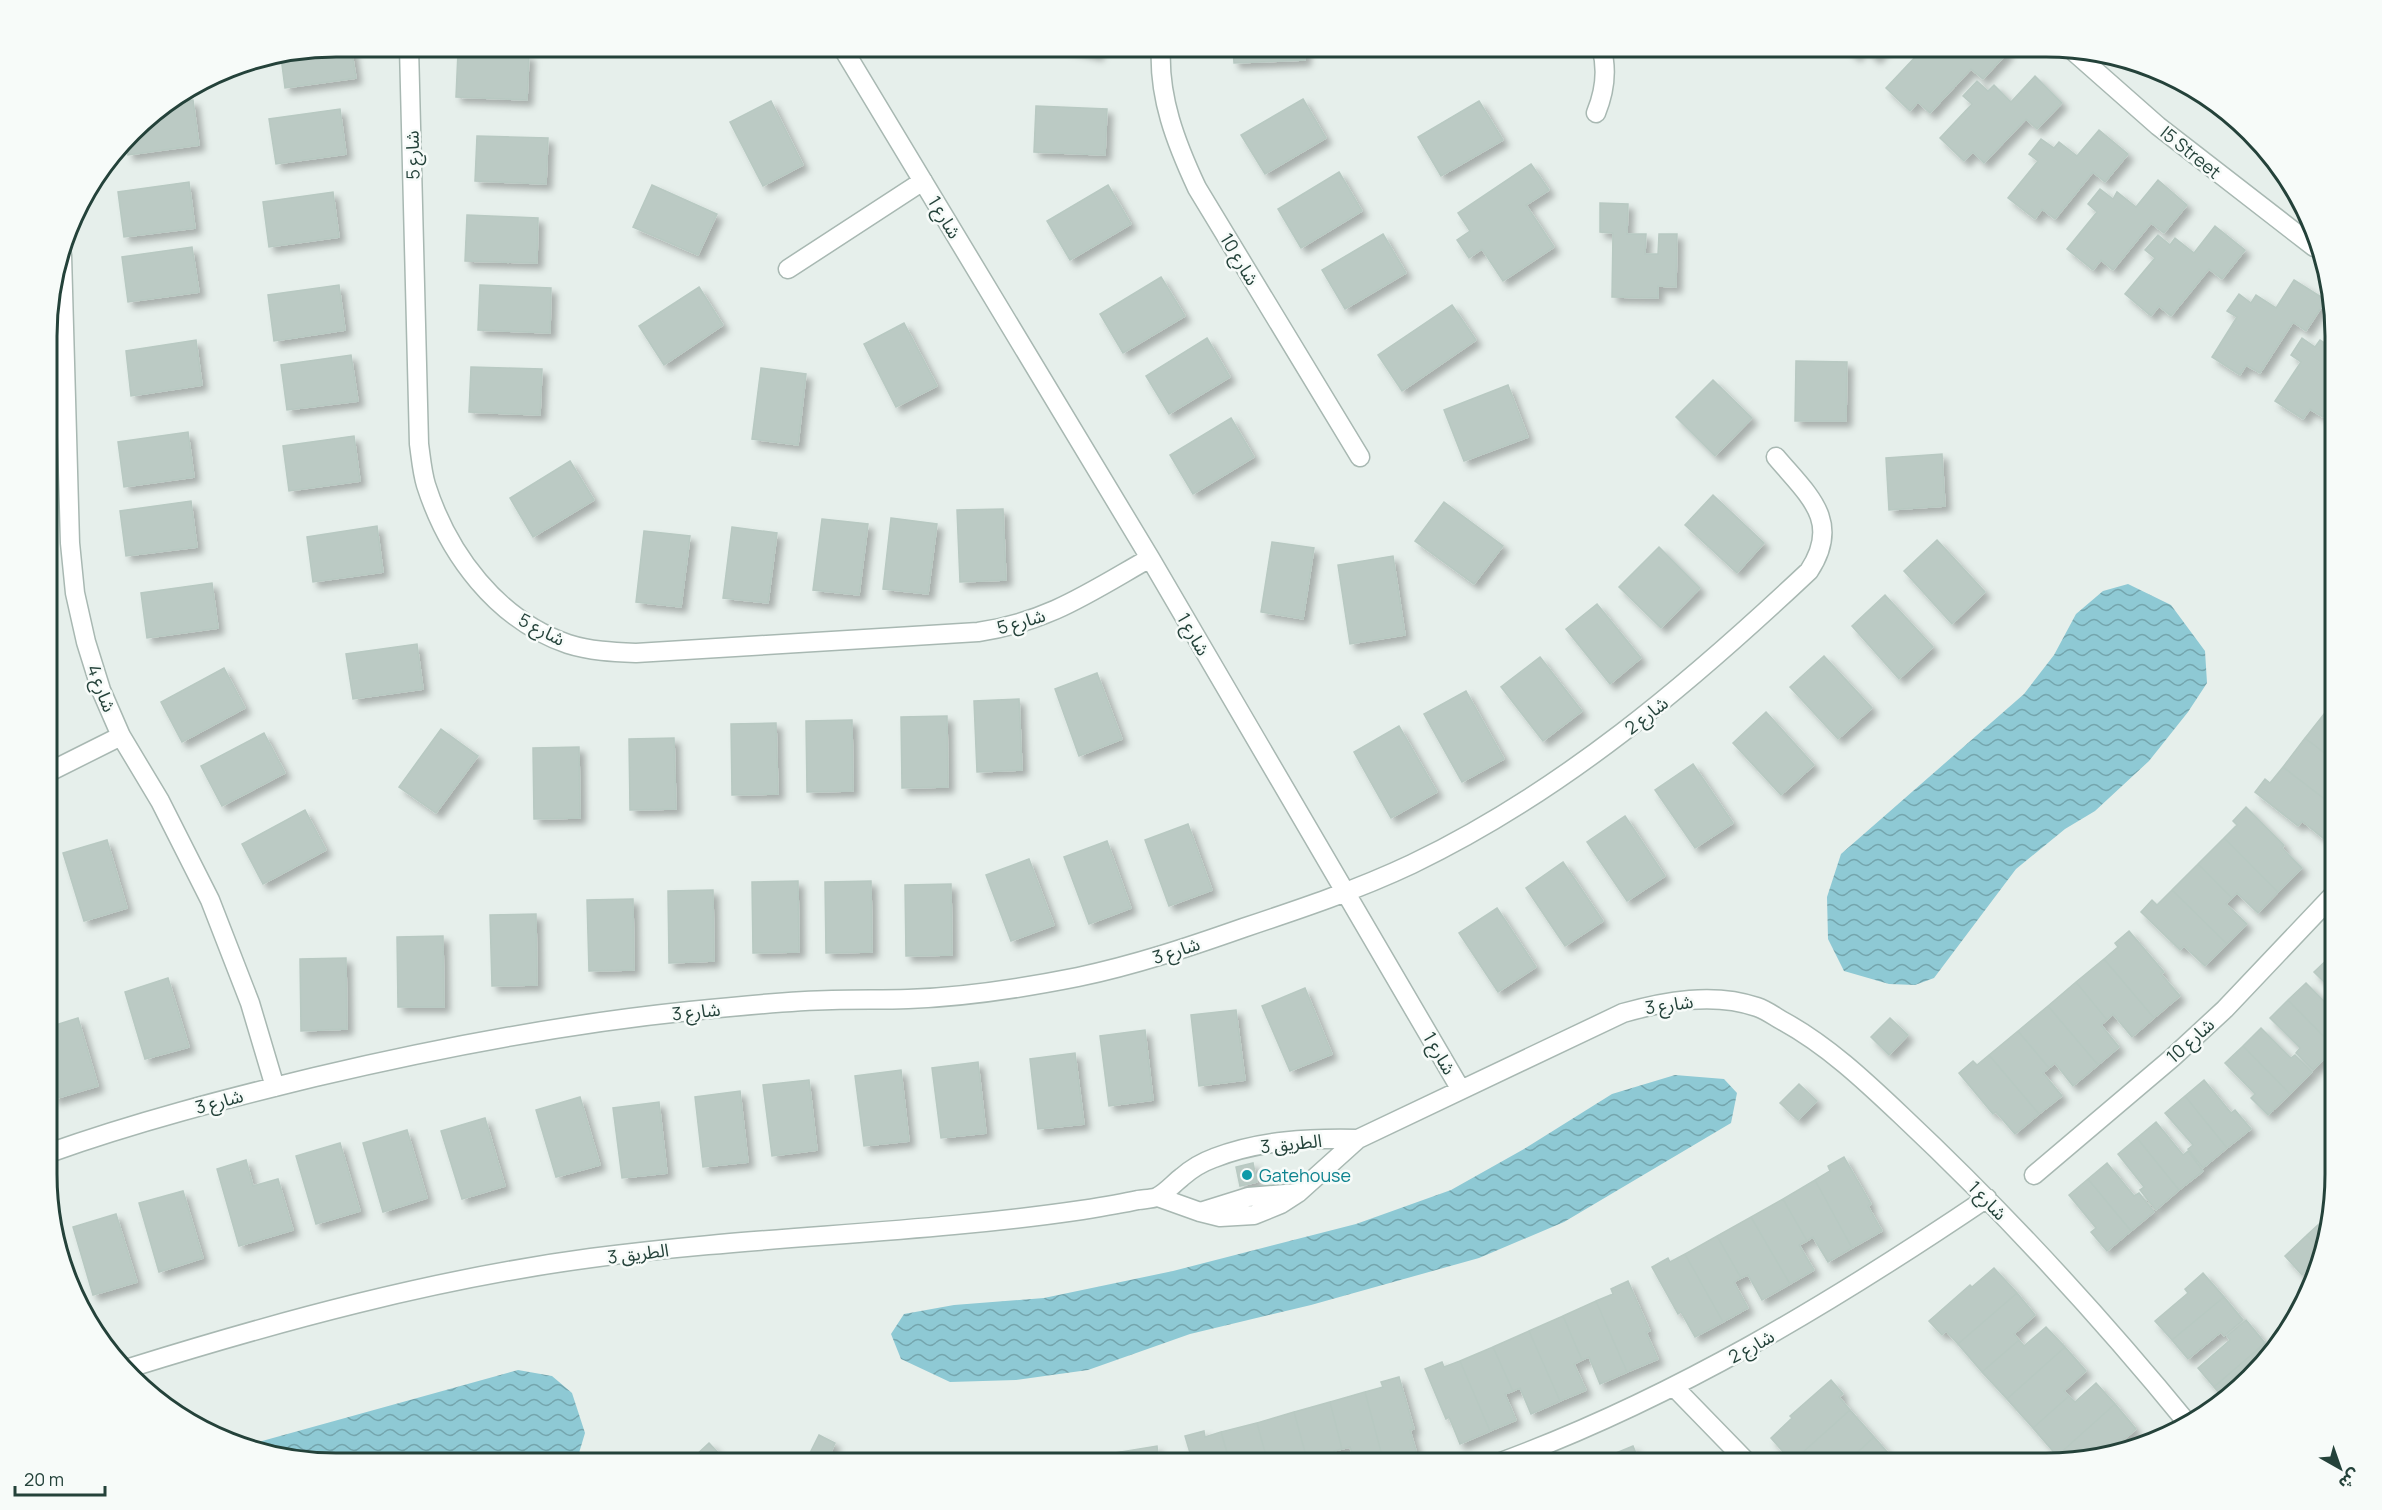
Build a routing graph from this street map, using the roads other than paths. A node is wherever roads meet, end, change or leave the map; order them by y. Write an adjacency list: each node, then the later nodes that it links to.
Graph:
1 (409, 57): 13 (street, شارع 5)
2 (849, 57): 7 (street, شارع 1)
3 (1160, 57): 11 (street, شارع 10)
4 (1603, 57): 6 (street)
5 (2082, 59): 8 (street, I5 Street)
6 (1596, 114)
7 (923, 181): 9 (street, شارع 1); 13 (street, شارع 1)
8 (2309, 243)
9 (788, 269)
10 (63, 280): 14 (street, شارع 4)
11 (1360, 457)
12 (1776, 457): 16 (street, شارع 2)
13 (1150, 558): 16 (street, شارع 1)
14 (121, 736): 15 (street); 19 (street, شارع 4)
15 (57, 768)
16 (1345, 893): 19 (street, شارع 3); 20 (street, شارع 1)
17 (2325, 904): 23 (street, شارع 10)
18 (1757, 1007): 20 (street, شارع 3); 25 (street, شارع 1)
19 (275, 1087): 22 (street, شارع 3)
20 (1461, 1090): 21 (street, شارع 3)
21 (1358, 1139): 24 (street, 3 الطريق); 24 (street, 3 الطريق)
22 (57, 1150)
23 (2034, 1175)
24 (1158, 1197): 26 (street, 3 الطريق)
25 (1987, 1198): 27 (street, شارع 2); 28 (street, شارع 1)
26 (134, 1366)
27 (1674, 1387): 29 (street, شارع 2); 30 (street)
28 (2182, 1417)
29 (1522, 1453)
30 (1738, 1453)

